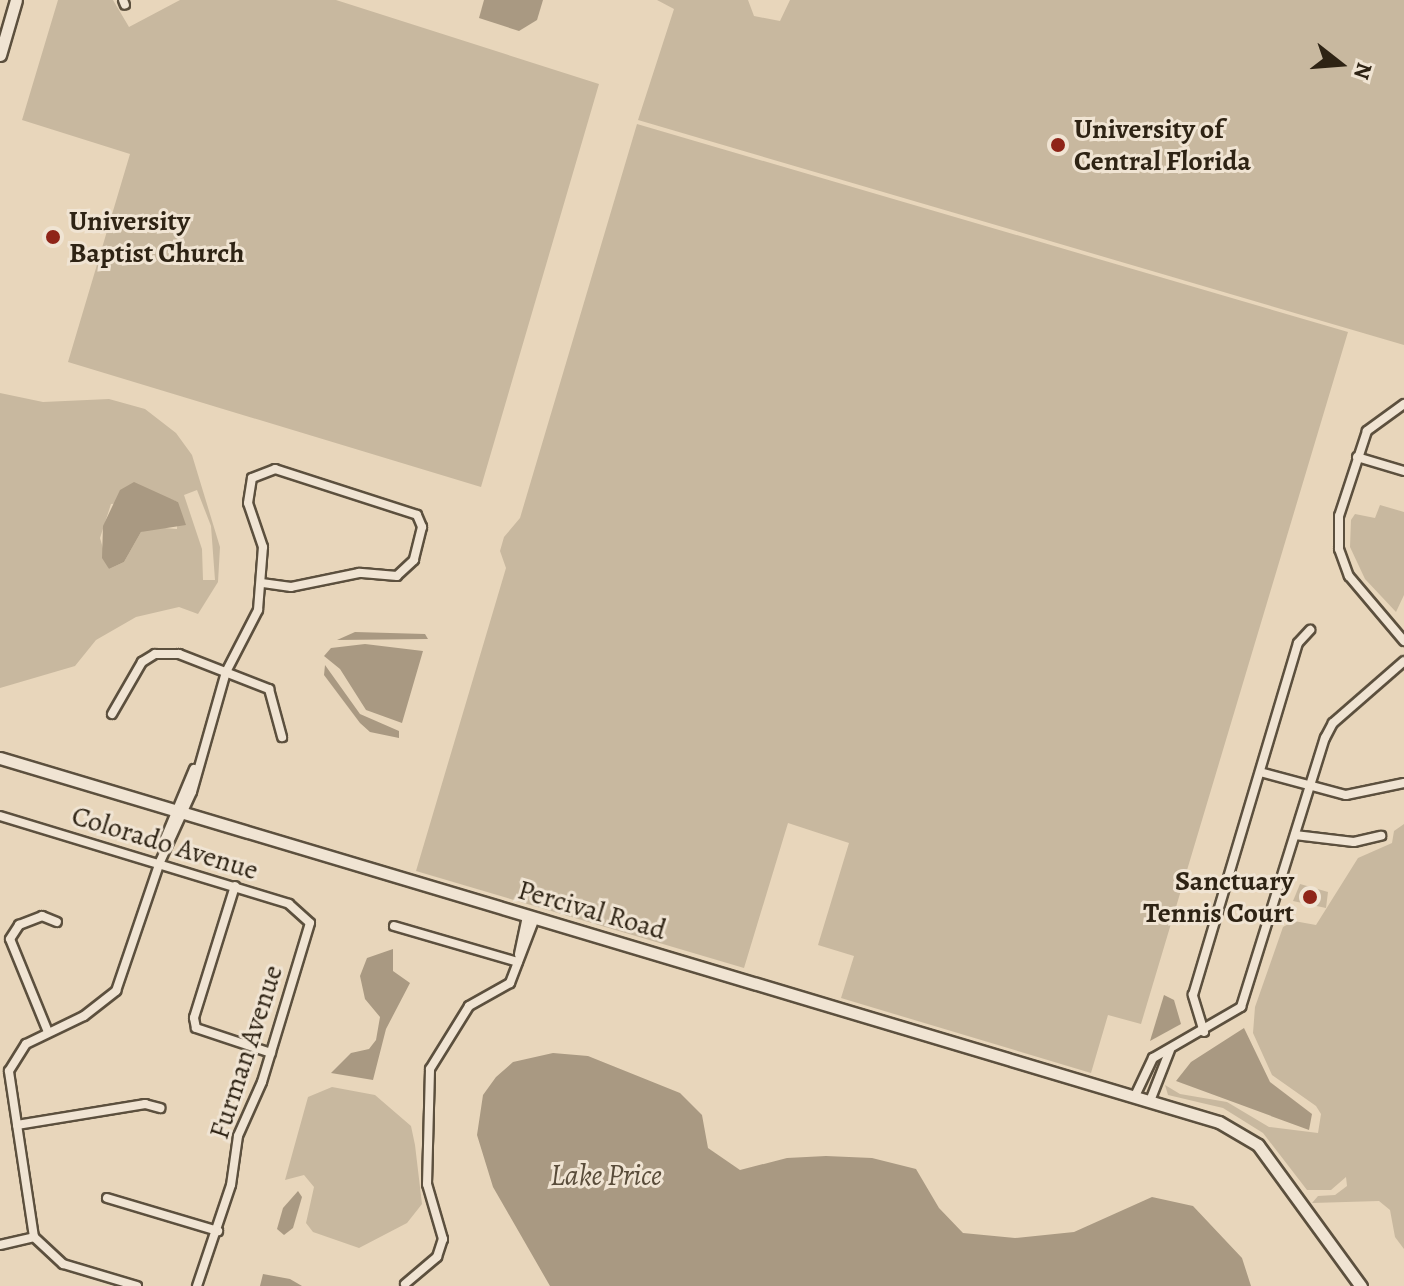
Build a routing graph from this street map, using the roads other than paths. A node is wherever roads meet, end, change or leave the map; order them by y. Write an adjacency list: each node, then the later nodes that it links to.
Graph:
1 (16, 0): 2 (street)
2 (0, 55)
3 (1404, 404): 4 (street)
4 (1357, 457): 5 (street); 8 (street)
5 (1404, 471)
6 (263, 583): 6 (street); 10 (street)
7 (1310, 630): 14 (street)
8 (1404, 641)
9 (1404, 661): 16 (street)
10 (226, 672): 11 (street); 12 (street); 17 (street)
11 (112, 714)
12 (282, 737)
13 (0, 758): 17 (street, Percival Road)
14 (1260, 772): 16 (street); 29 (street)
15 (1404, 783): 16 (street)
16 (1310, 787): 19 (street)
17 (178, 811): 21 (street); 23 (street, Percival Road)
18 (1, 819): 21 (street, Colorado Avenue)
19 (1295, 835): 20 (street); 29 (street)
20 (1381, 836)
21 (159, 864): 22 (street, Colorado Avenue); 28 (street)
22 (235, 886): 25 (street, Colorado Avenue); 31 (street)
23 (531, 917): 27 (street); 32 (street, Percival Road)
24 (57, 922): 28 (street)
25 (310, 923): 31 (street, Furman Avenue)
26 (394, 926): 27 (street)
27 (518, 962): 40 (street)
28 (48, 1032): 35 (street)
29 (1204, 1032): 30 (street)
30 (1173, 1046): 32 (street); 33 (street)
31 (271, 1053): 37 (street, Furman Avenue)
32 (1135, 1096): 33 (street, Percival Road)
33 (1150, 1101): 43 (street, Percival Road)
34 (160, 1108): 35 (street)
35 (17, 1125): 38 (street)
36 (107, 1198): 37 (street)
37 (218, 1231): 42 (street, Furman Avenue)
38 (34, 1237): 39 (street); 41 (street)
39 (0, 1245)
40 (405, 1284)
41 (137, 1286)
42 (197, 1286)
43 (1361, 1286)

